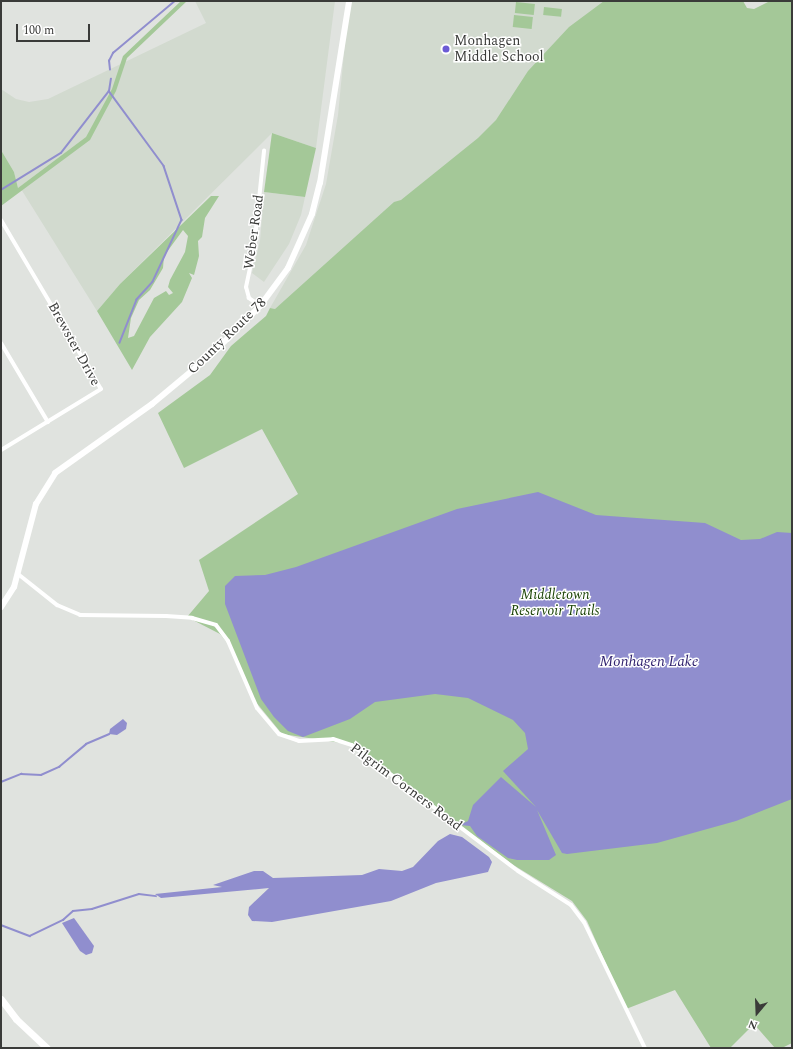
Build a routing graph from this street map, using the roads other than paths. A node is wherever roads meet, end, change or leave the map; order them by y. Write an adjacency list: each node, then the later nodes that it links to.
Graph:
1 (349, 1): 4 (street, County Route 78)
2 (264, 151): 4 (street, Weber Road)
3 (1, 220): 6 (street, Brewster Drive)
4 (260, 306): 8 (street, County Route 78)
5 (1, 343): 6 (street)
6 (48, 422): 7 (street, Brewster Drive)
7 (1, 450)
8 (18, 574): 9 (street, County Route 78); 12 (street, Pilgrim Corners Road)
9 (1, 607)
10 (1, 999): 11 (main road)
11 (47, 1048)
12 (645, 1048)

